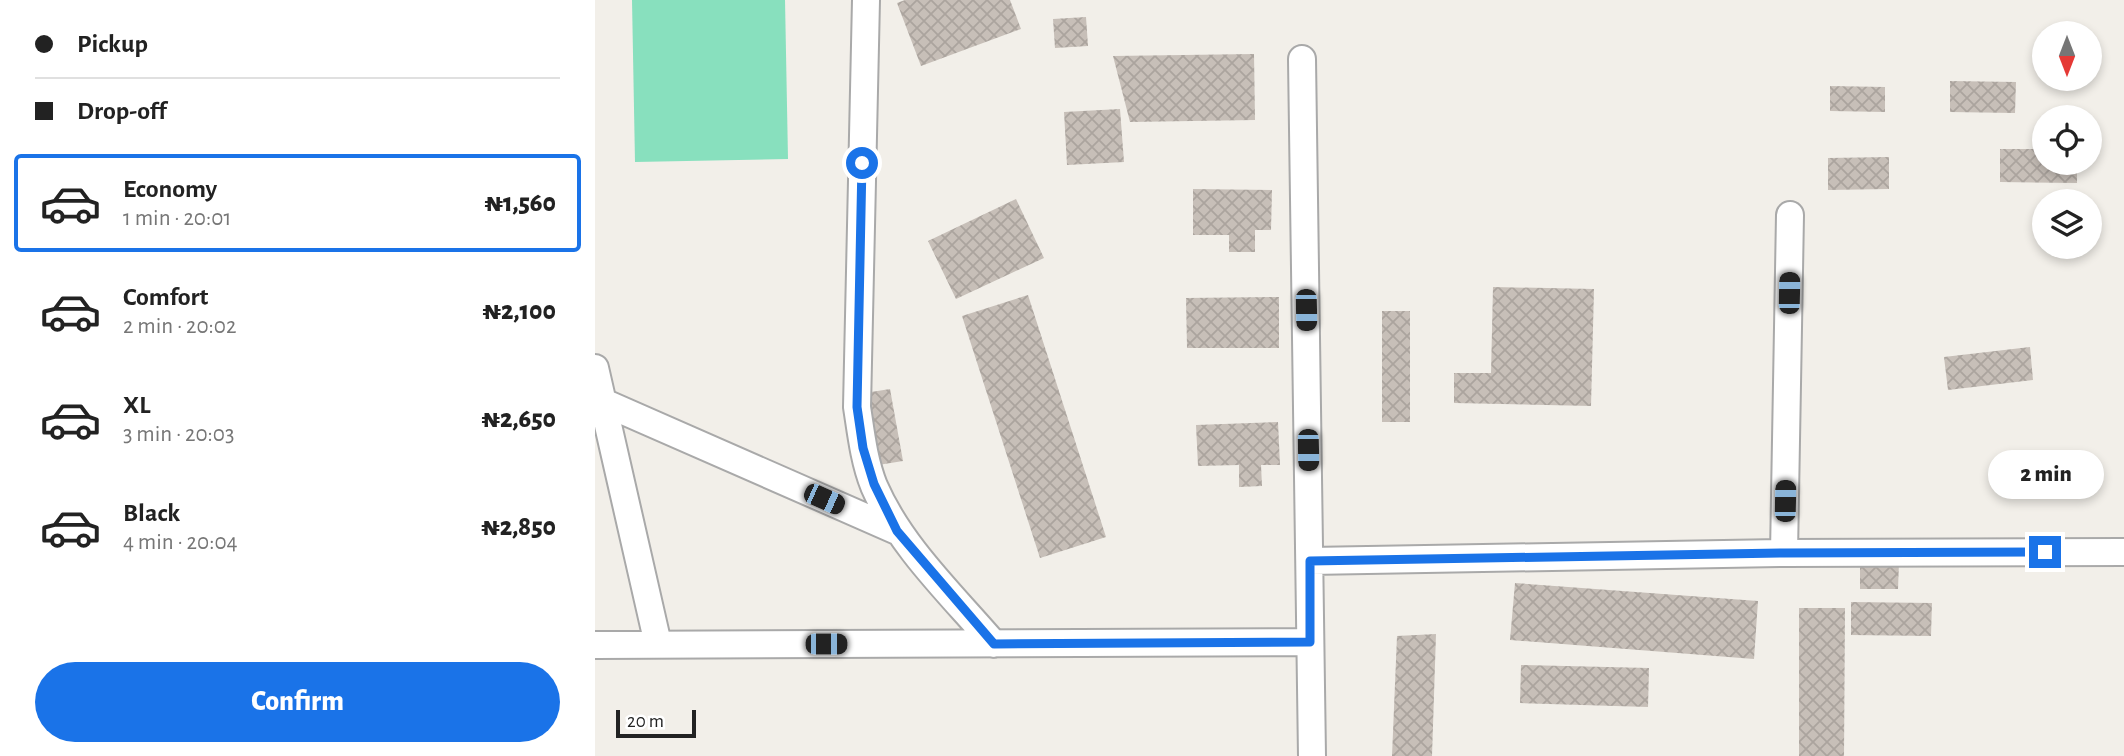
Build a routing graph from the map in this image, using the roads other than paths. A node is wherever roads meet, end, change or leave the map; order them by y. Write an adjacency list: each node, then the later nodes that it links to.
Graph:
1 (866, 0): 6 (street)
2 (1301, 59): 9 (street)
3 (1790, 215): 8 (street)
4 (595, 368): 5 (street)
5 (603, 402): 6 (street); 11 (street)
6 (897, 531): 12 (street)
7 (2124, 552): 8 (street)
8 (1784, 553): 9 (street)
9 (1310, 561): 10 (street)
10 (1310, 642): 12 (street); 14 (street)
11 (658, 644): 12 (street); 13 (street)
12 (994, 644)
13 (595, 645)
14 (1312, 756)

